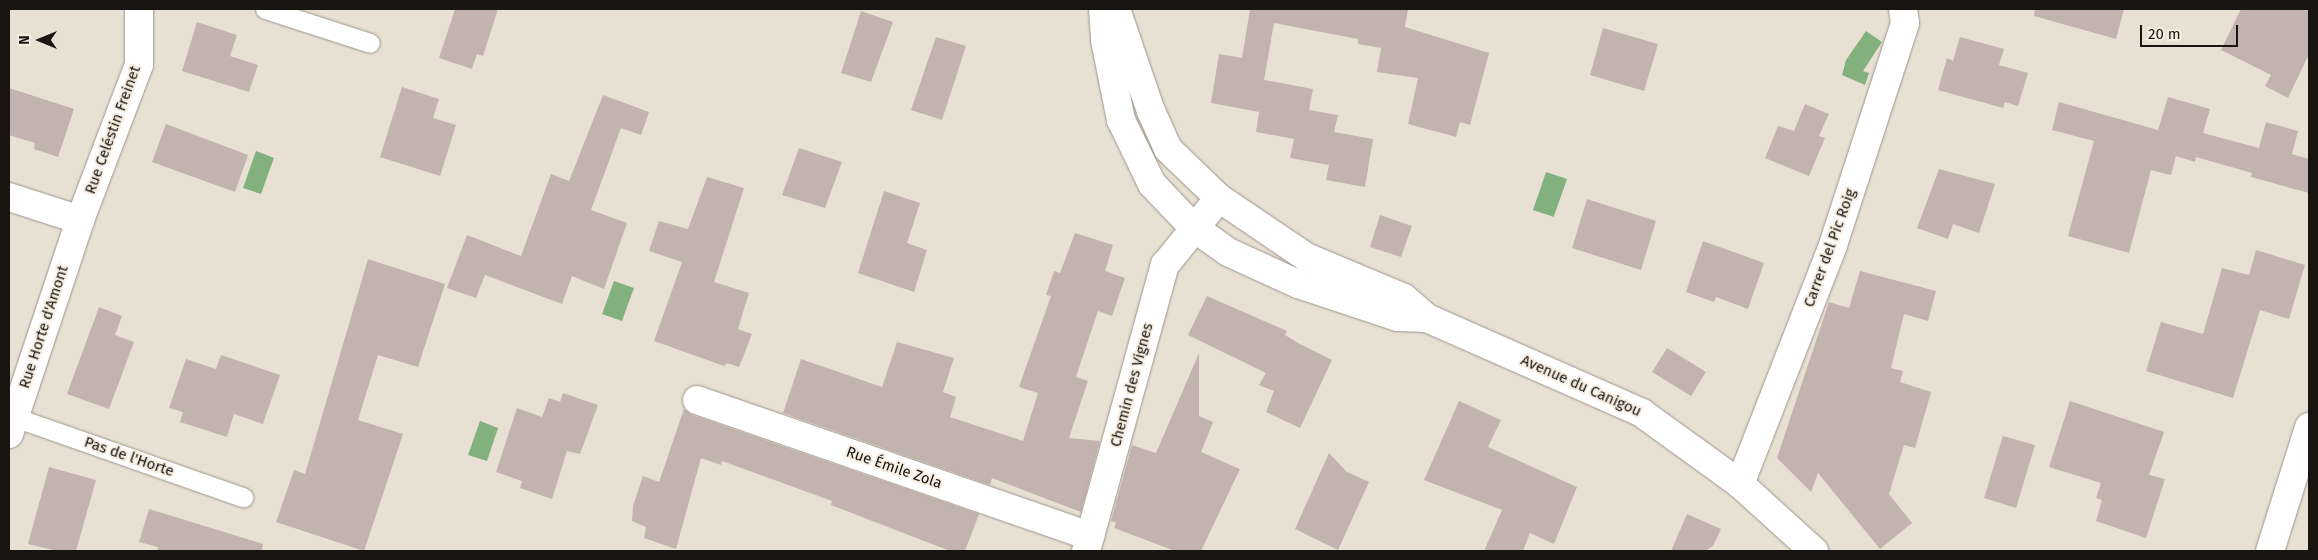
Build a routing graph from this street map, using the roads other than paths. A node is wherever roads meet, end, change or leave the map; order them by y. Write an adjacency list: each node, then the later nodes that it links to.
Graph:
1 (139, 9): 9 (street, Rue Celéstin Freinet)
2 (265, 9): 6 (lane)
3 (1103, 9): 10 (street, Avenue du Canigou)
4 (1116, 9): 8 (street, Avenue du Canigou)
5 (1903, 9): 16 (street, Carrer del Pic Roig)
6 (370, 43)
7 (9, 197): 9 (street)
8 (1219, 198): 10 (street, Chemin des Vignes); 11 (street, Avenue du Canigou)
9 (80, 220): 12 (street, Rue Horte d'Amont)
10 (1193, 227): 11 (street, Avenue du Canigou); 18 (street, Chemin des Vignes)
11 (1427, 318): 16 (street, Avenue du Canigou)
12 (18, 377): 14 (street, Rue Horte d'Amont)
13 (697, 400): 18 (street, Rue Émile Zola)
14 (12, 426): 17 (lane, Pas de l'Horte)
15 (2309, 428): 20 (street)
16 (1740, 484): 19 (street, Avenue du Canigou)
17 (243, 497)
18 (1088, 544)
19 (1812, 550)
20 (2270, 551)

